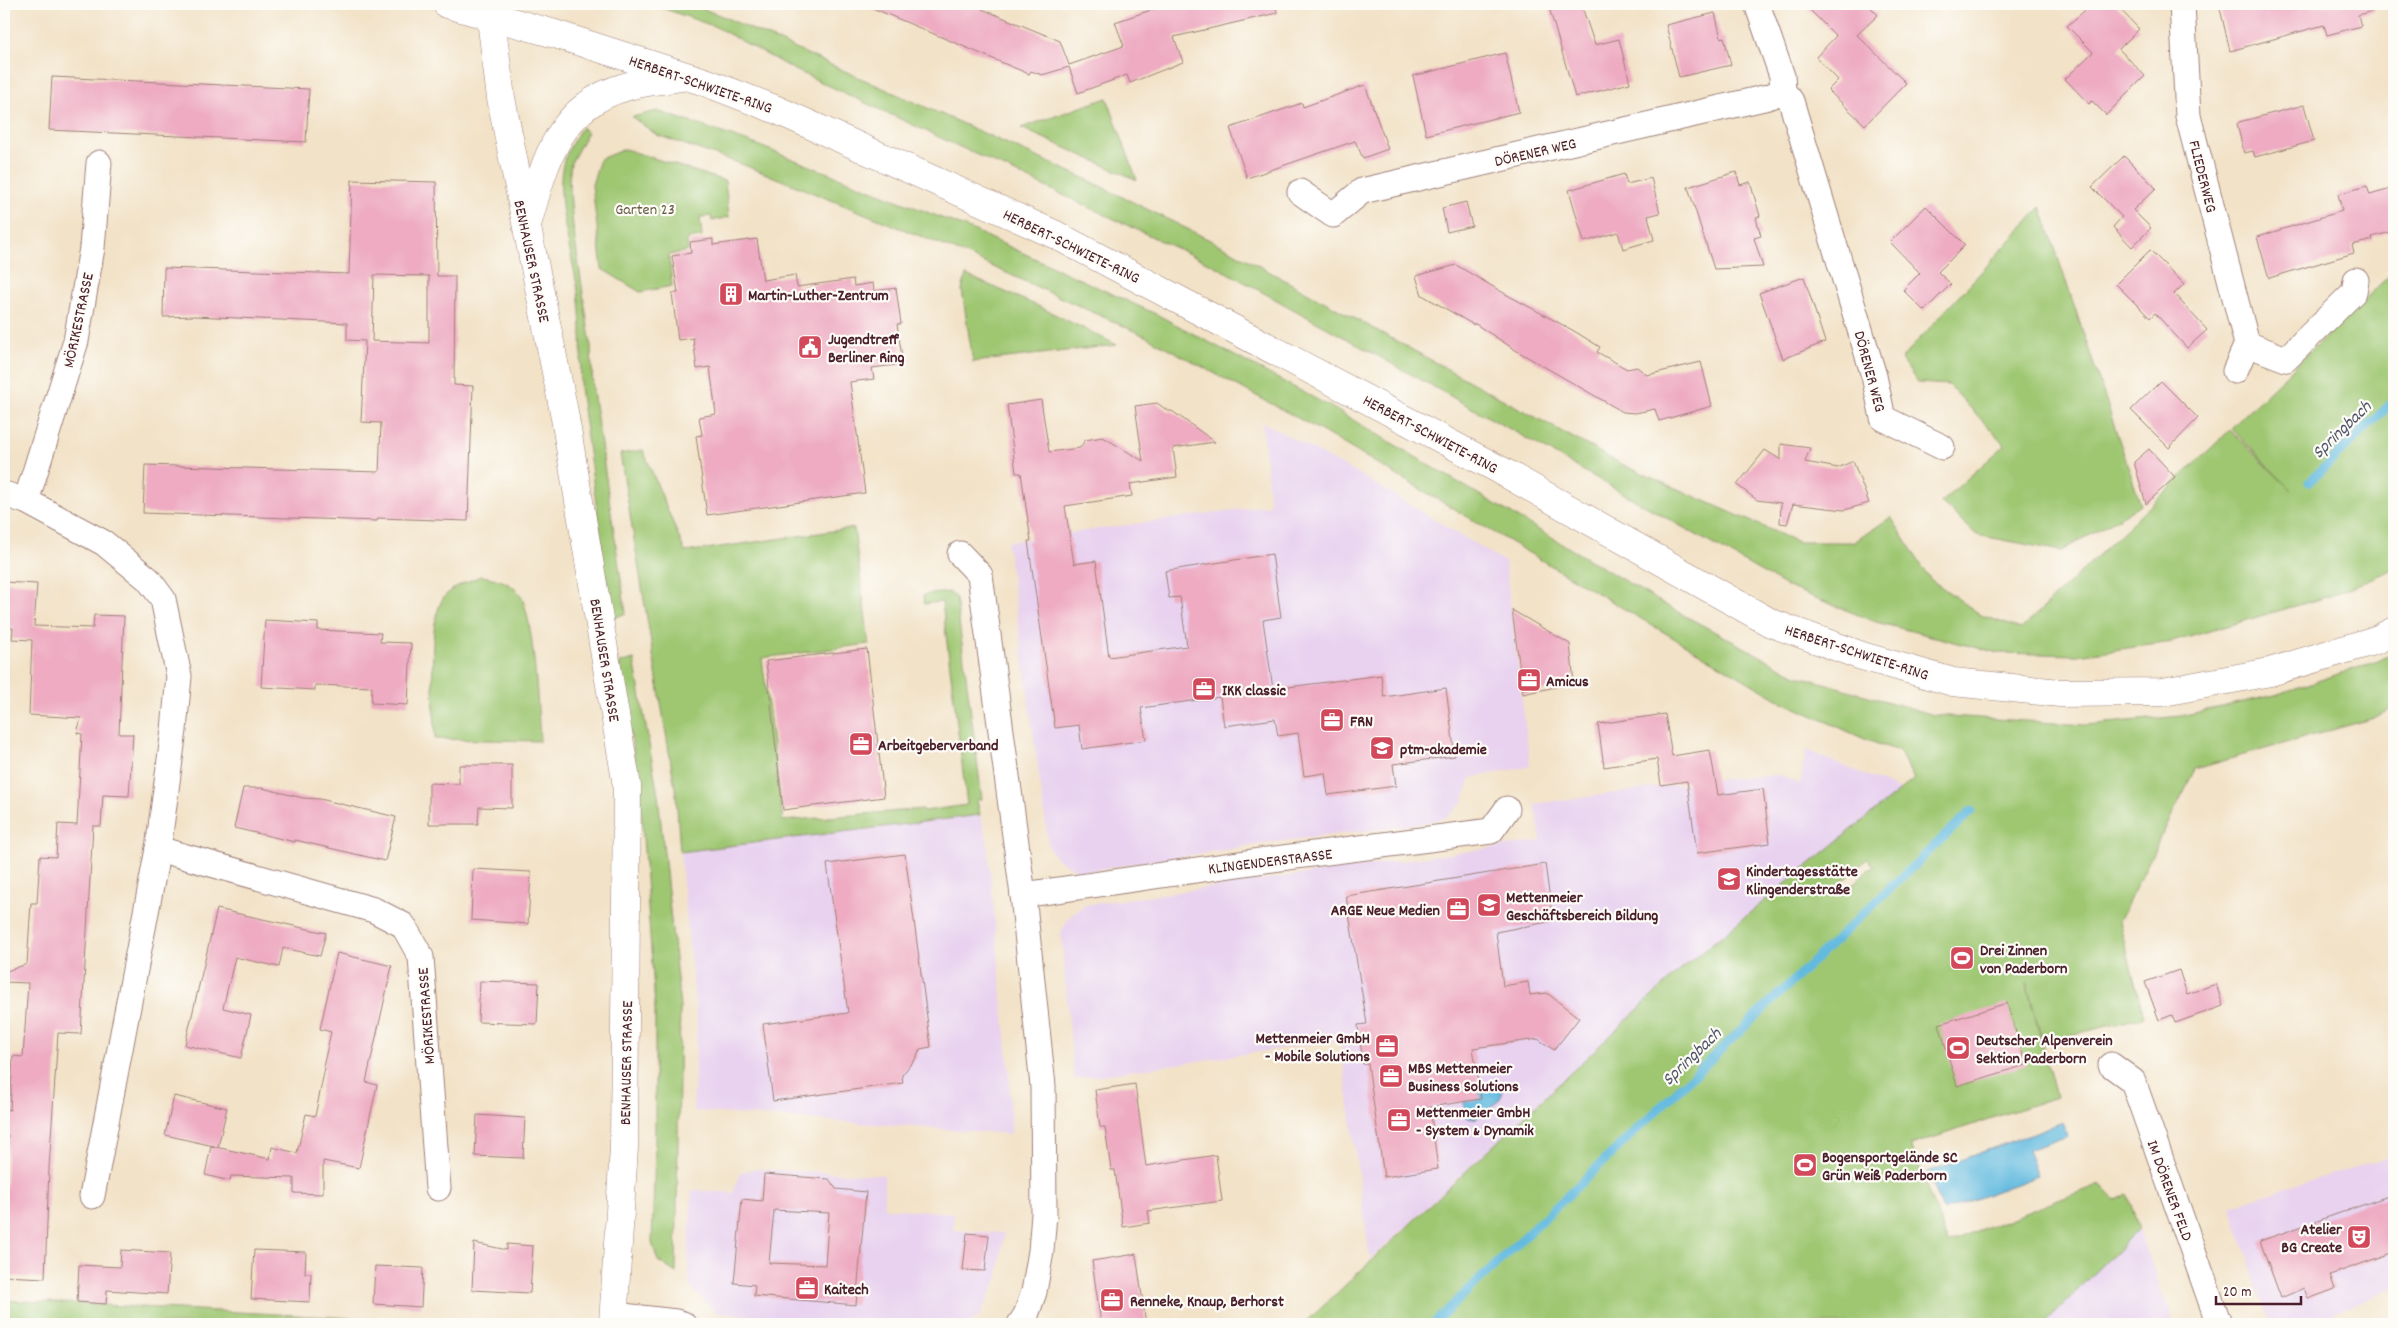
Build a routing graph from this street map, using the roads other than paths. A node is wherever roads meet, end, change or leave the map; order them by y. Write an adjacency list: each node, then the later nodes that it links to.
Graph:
1 (447, 4): 4 (main road, HERBERT-SCHWIETE-RING)
2 (1757, 4): 6 (street, DÖRENER WEG)
3 (2182, 4): 11 (street, FLIEDERWEG)
4 (489, 9): 5 (main road, HERBERT-SCHWIETE-RING); 9 (main road, BENHAUSER STRASSE)
5 (685, 76): 9 (main road); 16 (main road, HERBERT-SCHWIETE-RING)
6 (1783, 91): 8 (street, DÖRENER WEG); 13 (street, DÖRENER WEG)
7 (99, 163): 14 (street, MÖRIKESTRASSE)
8 (1300, 192)
9 (526, 229): 23 (main road, BENHAUSER STRASSE)
10 (2356, 280): 11 (street)
11 (2247, 344): 12 (street)
12 (2235, 371)
13 (1942, 447)
14 (15, 498): 18 (street, MÖRIKESTRASSE)
15 (960, 554): 19 (street)
16 (2394, 631)
17 (1507, 809): 19 (street, KLINGENDERSTRASSE)
18 (158, 849): 21 (street, MÖRIKESTRASSE); 22 (street, MÖRIKESTRASSE)
19 (1022, 895): 25 (street)
20 (2110, 1065): 26 (street, IM DÖRENER FELD)
21 (438, 1188)
22 (92, 1196)
23 (614, 1320): 24 (street)
24 (683, 1324)
25 (1020, 1324)
26 (2219, 1324)

